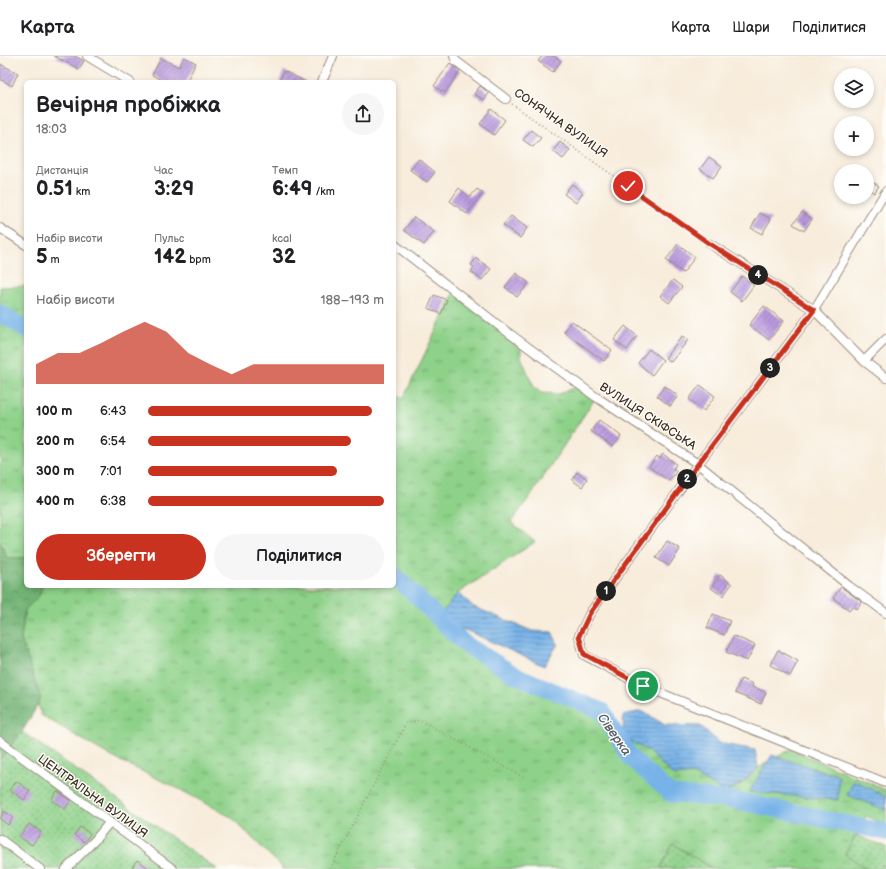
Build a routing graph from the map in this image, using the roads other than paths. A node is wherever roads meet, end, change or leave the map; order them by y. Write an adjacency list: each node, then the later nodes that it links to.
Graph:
1 (87, 56): 4 (street)
2 (333, 56): 5 (street)
3 (454, 56): 6 (street, СОНЯЧНА ВУЛИЦЯ)
4 (127, 80)
5 (323, 80)
6 (506, 99)
7 (886, 191): 12 (street)
8 (0, 228): 9 (street)
9 (24, 244)
10 (710, 244): 12 (street)
11 (396, 246): 16 (street, ВУЛИЦЯ СКІФСЬКА)
12 (814, 310): 14 (street); 16 (street)
13 (886, 339): 14 (street)
14 (864, 361): 15 (street)
15 (886, 378)
16 (698, 464): 17 (street, ВУЛИЦЯ СКІФСЬКА); 19 (street)
17 (886, 613)
18 (0, 741): 20 (street, ЦЕНТРАЛЬНА ВУЛИЦЯ)
19 (886, 783)
20 (109, 823): 23 (street); 24 (street, ЦЕНТРАЛЬНА ВУЛИЦЯ)
21 (0, 839): 22 (street)
22 (40, 869)
23 (66, 869)
24 (173, 869)

